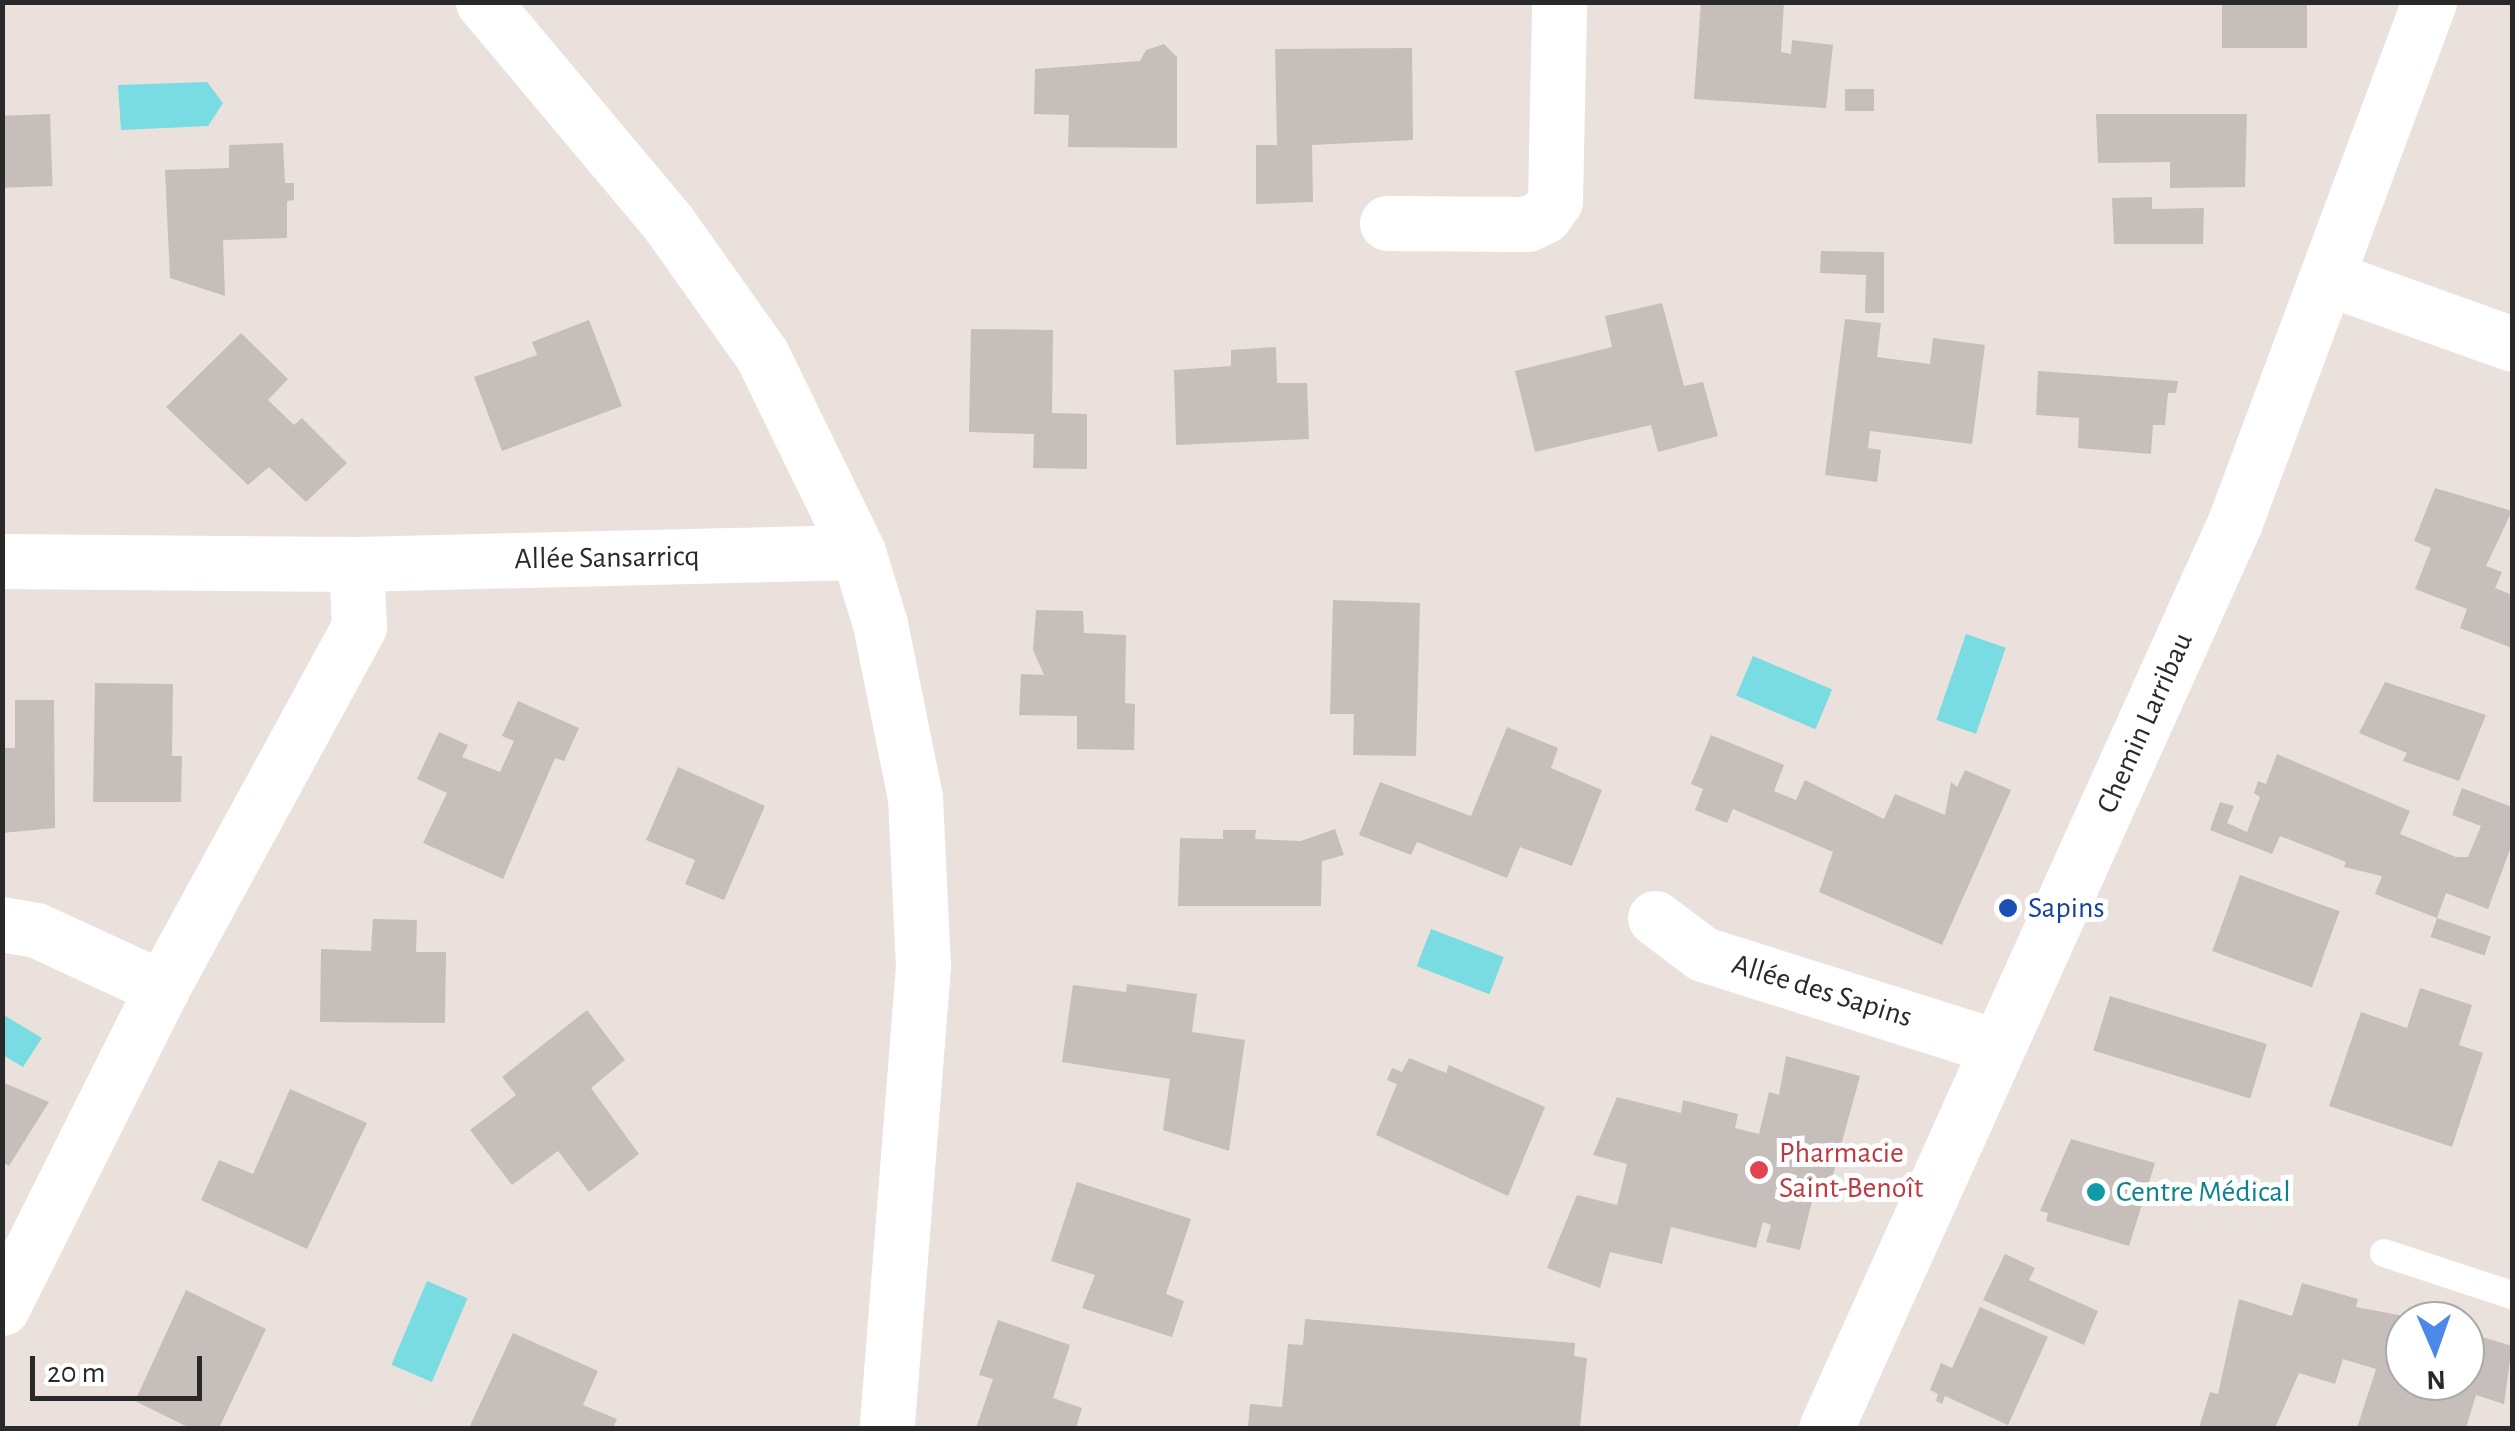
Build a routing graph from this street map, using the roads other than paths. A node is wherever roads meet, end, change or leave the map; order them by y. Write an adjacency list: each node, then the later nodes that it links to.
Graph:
1 (483, 2): 7 (street)
2 (1559, 2): 4 (street)
3 (2429, 2): 5 (street, Chemin Larribau)
4 (1386, 223)
5 (2328, 278): 6 (street); 13 (street, Chemin Larribau)
6 (2512, 344)
7 (858, 552): 9 (street, Allée Sansarricq); 17 (street)
8 (2, 562): 9 (street, Allée Sansarricq)
9 (356, 564): 12 (street)
10 (1655, 918): 13 (street, Allée des Sapins)
11 (2, 924): 12 (street)
12 (162, 988): 16 (street)
13 (1998, 1046): 18 (street, Chemin Larribau)
14 (2384, 1253): 15 (lane)
15 (2512, 1295)
16 (2, 1308)
17 (887, 1428)
18 (1826, 1428)

